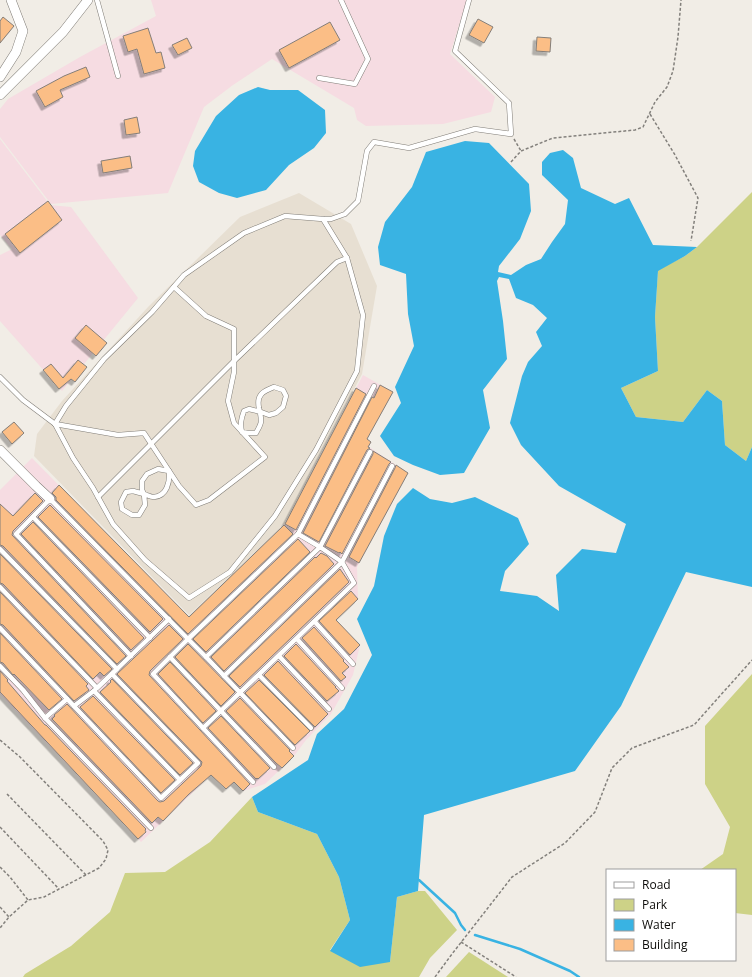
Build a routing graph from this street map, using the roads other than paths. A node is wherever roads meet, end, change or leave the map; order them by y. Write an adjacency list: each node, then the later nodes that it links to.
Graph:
1 (11, 0): 7 (street)
2 (88, 0): 9 (street)
3 (97, 0): 6 (lane)
4 (341, 0): 8 (lane)
5 (469, 0): 10 (lane)
6 (118, 76)
7 (0, 77)
8 (319, 78)
9 (0, 95)
10 (323, 219): 11 (lane); 12 (lane)
11 (347, 258): 13 (lane); 25 (lane)
12 (174, 287): 13 (lane); 17 (lane)
13 (234, 361): 18 (lane); 19 (lane)
14 (0, 377): 17 (lane)
15 (374, 386): 28 (lane)
16 (261, 412): 16 (lane); 18 (lane); 18 (lane)
17 (55, 424): 19 (lane); 25 (lane)
18 (242, 432): 23 (lane)
19 (152, 444): 23 (lane); 25 (lane)
20 (0, 450): 26 (street)
21 (370, 452): 29 (lane)
22 (392, 466): 31 (lane)
23 (170, 471): 24 (lane); 24 (lane)
24 (144, 494): 24 (lane)
25 (98, 496)
26 (50, 499): 27 (lane); 33 (lane)
27 (33, 516): 36 (lane); 39 (lane)
28 (298, 534): 29 (lane); 37 (lane)
29 (320, 547): 31 (lane); 42 (lane)
30 (0, 549): 45 (lane)
31 (342, 562): 34 (lane); 48 (lane)
32 (0, 587): 50 (lane)
33 (169, 619): 36 (lane); 37 (lane)
34 (315, 622): 38 (lane); 43 (lane)
35 (0, 628): 52 (lane)
36 (150, 638): 39 (lane)
37 (188, 639): 41 (lane); 42 (lane)
38 (297, 639): 40 (lane); 49 (lane)
39 (131, 656): 45 (lane)
40 (279, 656): 47 (lane); 54 (lane)
41 (170, 657): 55 (lane); 57 (lane)
42 (206, 657): 48 (lane)
43 (353, 664)
44 (0, 666): 56 (lane)
45 (117, 669): 46 (lane)
46 (112, 674): 50 (lane); 61 (lane)
47 (259, 675): 51 (lane); 58 (lane)
48 (224, 676): 51 (lane)
49 (342, 688)
50 (95, 690): 53 (lane); 61 (lane)
51 (240, 693): 55 (lane); 59 (lane)
52 (67, 699): 53 (lane); 56 (lane)
53 (74, 706): 61 (lane)
54 (329, 709)
55 (221, 711): 57 (lane); 60 (lane)
56 (45, 718): 63 (lane)
57 (203, 728): 62 (lane)
58 (311, 728)
59 (293, 748)
60 (274, 767)
61 (180, 780)
62 (253, 782)
63 (150, 828)

